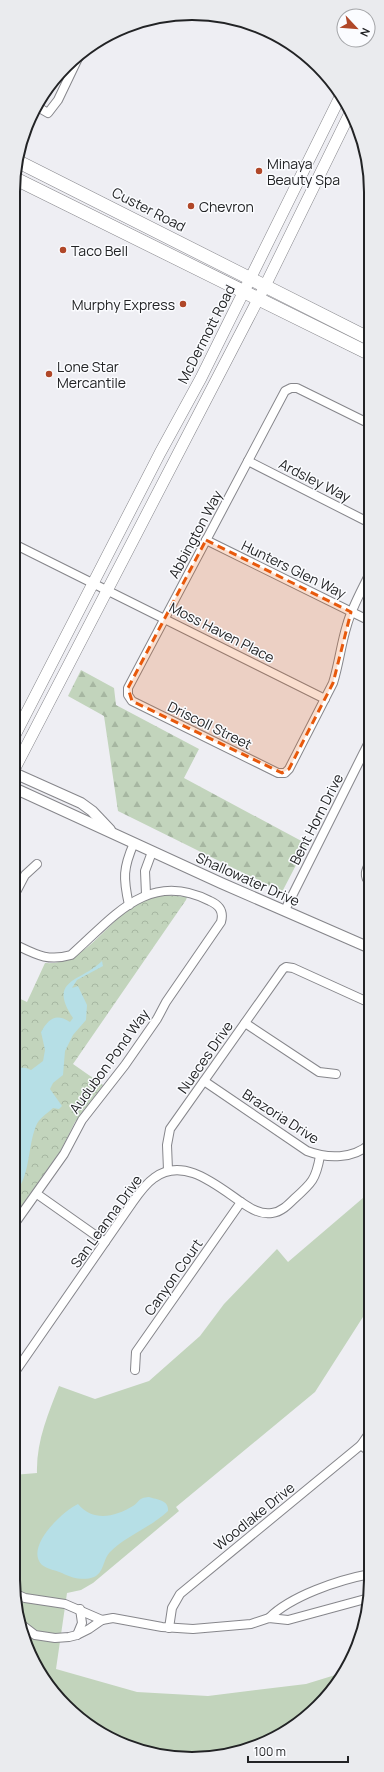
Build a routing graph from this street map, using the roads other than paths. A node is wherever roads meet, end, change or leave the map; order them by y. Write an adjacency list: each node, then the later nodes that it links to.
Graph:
1 (74, 67): 3 (street)
2 (338, 101): 5 (main road, McDermott Road)
3 (41, 109)
4 (347, 119): 6 (main road)
5 (312, 152): 6 (main road); 9 (main road, McDermott Road)
6 (328, 160): 10 (main road)
7 (22, 164): 9 (main road, Custer Road)
8 (20, 181): 11 (main road)
9 (251, 278): 10 (main road, Custer Road); 11 (main road, McDermott Road)
10 (265, 286): 12 (main road); 13 (main road, Custer Road)
11 (244, 293): 12 (main road); 16 (main road, McDermott Road)
12 (258, 300): 14 (main road); 17 (main road)
13 (364, 335)
14 (364, 351)
15 (364, 421): 18 (street, Abbington Way)
16 (160, 453): 17 (main road); 22 (main road, McDermott Road)
17 (174, 460): 24 (main road)
18 (248, 461): 19 (street, Ardsley Way); 20 (street, Abbington Way)
19 (364, 520)
20 (206, 540): 25 (street, Hunters Glen Way); 26 (street, Abbington Way)
21 (20, 547): 22 (street, Moss Haven Place)
22 (93, 583): 24 (street, Moss Haven Place); 30 (main road, McDermott Road)
23 (364, 586): 25 (street)
24 (107, 590): 26 (street, Moss Haven Place); 31 (main road)
25 (351, 612): 27 (street, Hunters Glen Way); 29 (street)
26 (164, 618): 28 (street, Abbington Way); 29 (street, Moss Haven Place)
27 (364, 618)
28 (128, 695): 29 (street, Driscoll Street)
29 (325, 699)
30 (28, 708): 31 (main road); 32 (main road, McDermott Road)
31 (42, 715): 34 (main road)
32 (20, 725)
33 (364, 752): 46 (street, Bent Horn Drive)
34 (20, 760)
35 (20, 775): 37 (street, Shallowater Drive)
36 (20, 791): 38 (street, Shallowater Drive)
37 (74, 800): 38 (street); 39 (street, Shallowater Drive)
38 (55, 807): 39 (street, Shallowater Drive)
39 (114, 834): 40 (street, Shallowater Drive)
40 (134, 843): 41 (street, Shallowater Drive); 45 (street)
41 (152, 852): 44 (street); 46 (street, Shallowater Drive)
42 (37, 864): 43 (street)
43 (20, 885)
44 (146, 894): 45 (street); 56 (street, Audubon Pond Way)
45 (129, 904): 48 (street)
46 (285, 910): 47 (street, Shallowater Drive)
47 (364, 945)
48 (20, 947)
49 (364, 1001): 50 (street, Nueces Drive)
50 (245, 1023): 51 (street); 52 (street, Nueces Drive)
51 (336, 1074)
52 (204, 1081): 54 (street, Brazoria Drive); 55 (street, Nueces Drive)
53 (364, 1149): 54 (street, Brazoria Drive)
54 (320, 1156): 57 (street)
55 (168, 1170): 57 (street); 59 (street, San Leanna Drive)
56 (37, 1194): 58 (street, Audubon Pond Way); 59 (street)
57 (241, 1202): 61 (street, Canyon Court)
58 (20, 1217)
59 (105, 1242): 60 (street, San Leanna Drive)
60 (20, 1365)
61 (135, 1370)
62 (364, 1441): 63 (street, Woodlake Drive)
63 (361, 1445): 64 (street); 71 (street, Woodlake Drive)
64 (364, 1447)
65 (364, 1575): 69 (street)
66 (20, 1596): 68 (street)
67 (363, 1600): 69 (street)
68 (80, 1609): 70 (street); 73 (street)
69 (269, 1618): 71 (street)
70 (102, 1620): 71 (street); 73 (street)
71 (169, 1628)
72 (27, 1629): 73 (street)
73 (77, 1635)

